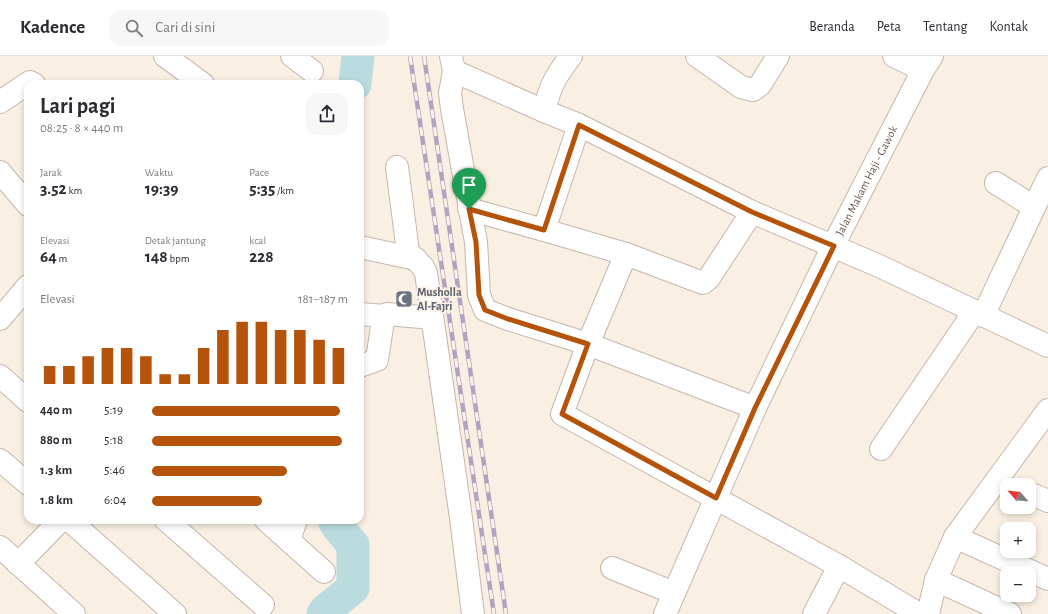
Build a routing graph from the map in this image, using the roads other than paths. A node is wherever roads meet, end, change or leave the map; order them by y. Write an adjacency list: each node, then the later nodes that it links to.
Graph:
1 (165, 56): 10 (street)
2 (292, 56): 9 (street)
3 (571, 56): 13 (street)
4 (697, 56): 5 (street)
5 (778, 56)
6 (894, 56): 8 (street)
7 (452, 63): 13 (street); 21 (street)
8 (928, 63): 24 (street, Jalan Makam Haji - Gawok)
9 (312, 71)
10 (198, 80)
11 (24, 86): 12 (street)
12 (0, 102)
13 (544, 112): 14 (street)
14 (579, 125): 22 (street); 23 (street)
15 (396, 167): 27 (street)
16 (0, 172): 19 (street)
17 (1048, 178): 20 (street)
18 (996, 183): 20 (street)
19 (24, 200)
20 (1034, 207): 29 (street)
21 (469, 209): 23 (street); 32 (street)
22 (752, 212): 24 (street); 26 (street)
23 (544, 230): 26 (street)
24 (834, 246): 29 (street); 37 (street, Jalan Makam Haji - Gawok)
25 (364, 248): 27 (street)
26 (626, 254): 32 (street)
27 (416, 259): 31 (street)
28 (364, 314): 30 (street)
29 (978, 314): 33 (street); 39 (street)
30 (384, 316): 31 (street); 34 (street)
31 (432, 318): 64 (street)
32 (588, 344): 37 (street); 45 (street)
33 (1048, 346)
34 (364, 365)
35 (0, 376): 36 (street)
36 (24, 397)
37 (755, 408): 45 (street, Jalan Makam Haji - Gawok)
38 (1046, 418): 41 (street)
39 (881, 449)
40 (0, 460): 42 (street)
41 (1008, 478)
42 (24, 481)
43 (1000, 488): 52 (street)
44 (1036, 496): 46 (street)
45 (716, 498): 55 (street); 60 (street, Jalan Makam Haji - Gawok)
46 (1048, 501)
47 (56, 524): 54 (street)
48 (74, 524): 63 (street)
49 (171, 524): 61 (street)
50 (277, 524): 51 (street)
51 (293, 530): 57 (street)
52 (955, 537): 58 (street); 59 (street)
53 (0, 548): 54 (street)
54 (18, 564): 62 (street)
55 (839, 566): 66 (street); 67 (street)
56 (612, 568): 60 (street)
57 (324, 572)
58 (1048, 579)
59 (936, 580): 68 (street); 69 (street)
60 (674, 593): 65 (street, Jalan Makam Haji - Gawok)
61 (263, 605)
62 (74, 614)
63 (175, 614)
64 (473, 614)
65 (665, 614)
66 (814, 614)
67 (919, 614)
68 (928, 614)
69 (1010, 614)

